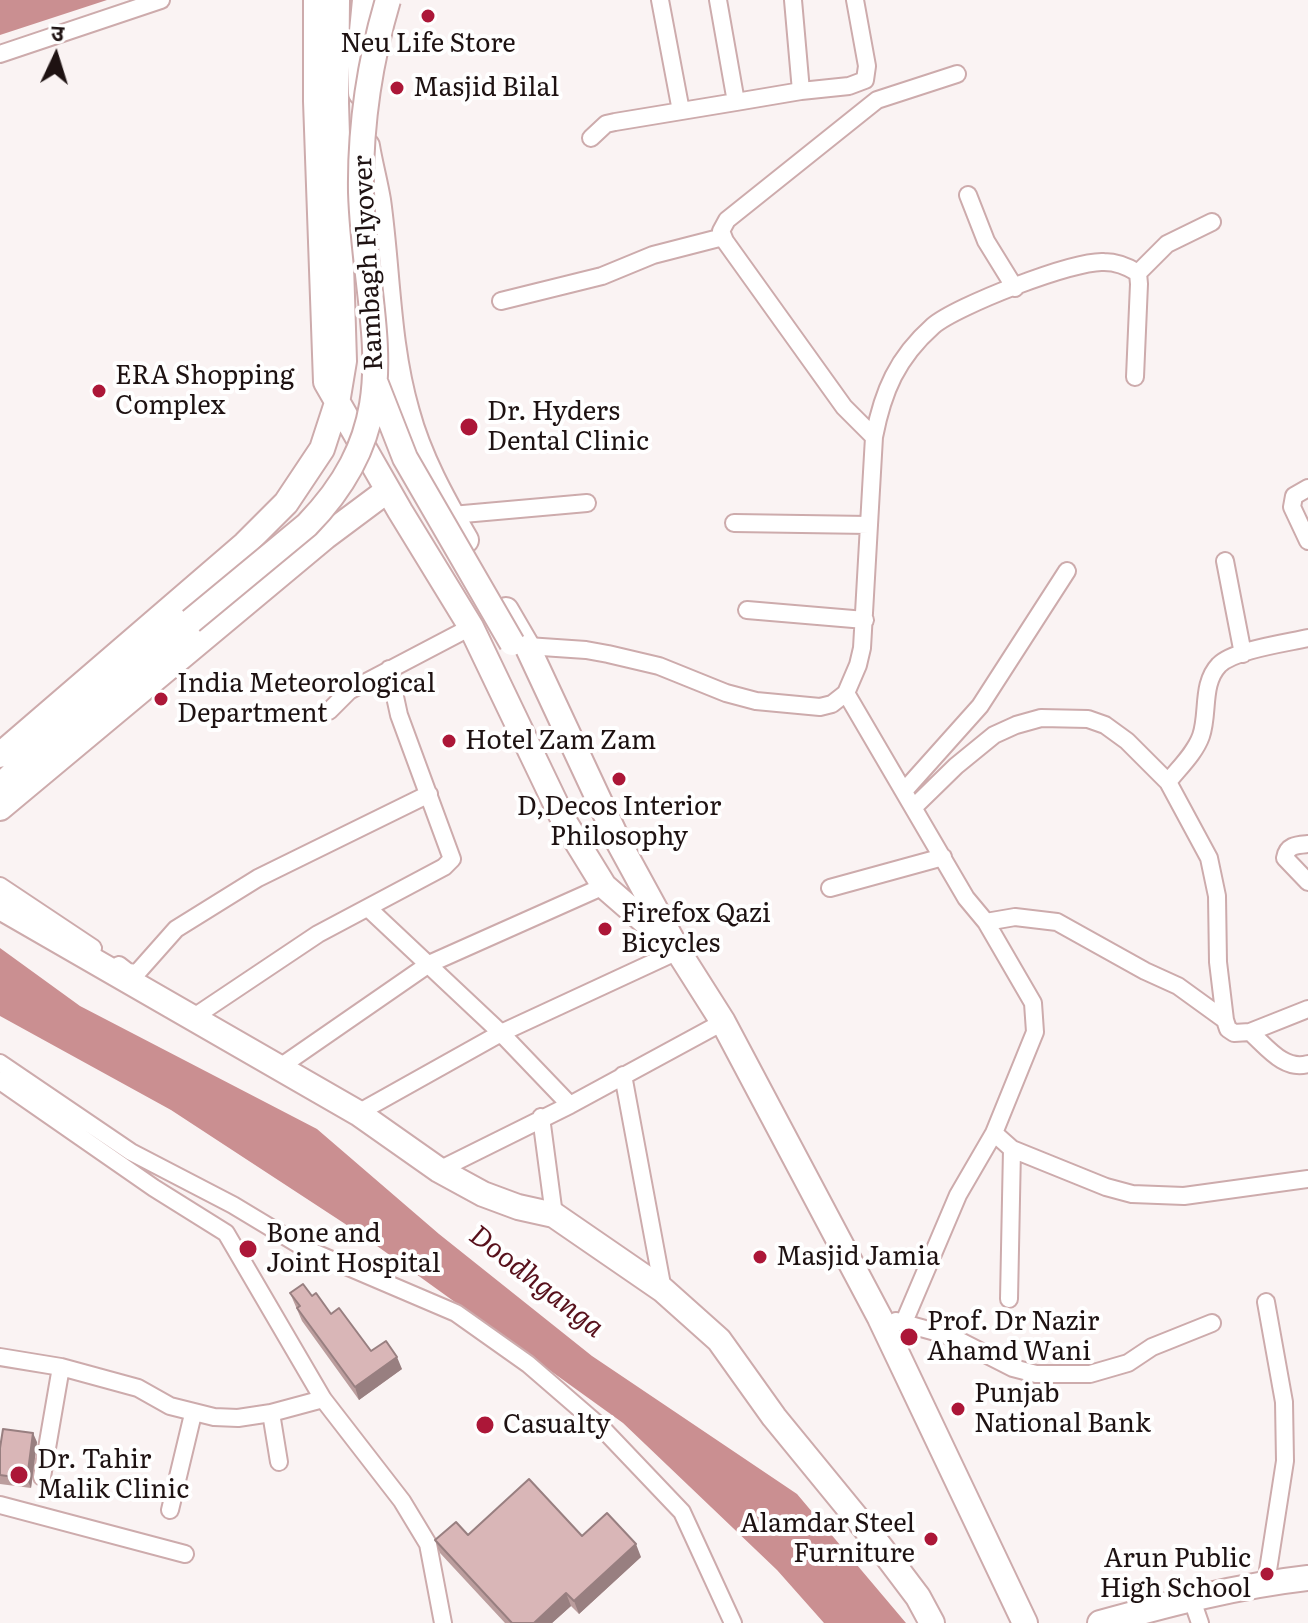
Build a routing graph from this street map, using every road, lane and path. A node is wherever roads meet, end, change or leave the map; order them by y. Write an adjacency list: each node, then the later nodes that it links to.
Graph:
1 (161, 0): 10 (street)
2 (316, 0): 24 (main road, Rambagh Flyover)
3 (337, 0): 24 (main road)
4 (365, 0): 29 (main road)
5 (388, 0): 23 (main road, Rambagh Flyover, bridge)
6 (660, 0): 14 (street)
7 (718, 0): 13 (street)
8 (793, 0): 12 (street)
9 (855, 0): 12 (street)
10 (1, 58)
11 (957, 74): 18 (street)
12 (801, 91): 13 (street)
13 (736, 102): 14 (street)
14 (681, 111): 15 (street)
15 (591, 138)
16 (968, 195): 20 (street)
17 (1212, 222): 19 (street)
18 (723, 237): 21 (street); 25 (street)
19 (1138, 273): 20 (street); 22 (street)
20 (1015, 288): 25 (street)
21 (501, 301)
22 (1135, 377)
23 (376, 381): 41 (main road, bridge); 46 (main road, Rambagh Flyover, bridge)
24 (337, 403): 26 (main road, Rambagh Flyover); 47 (main road)
25 (874, 437): 31 (street)
26 (386, 486): 35 (main road, Rambagh Flyover); 46 (main road); 53 (main road)
27 (1308, 488): 32 (street)
28 (587, 503): 29 (street)
29 (452, 515): 33 (main road)
30 (734, 523): 31 (street)
31 (869, 525): 38 (street)
32 (1308, 541)
33 (467, 542): 35 (main road); 41 (main road)
34 (1225, 561): 42 (street)
35 (433, 565): 39 (main road, Rambagh Flyover)
36 (1067, 571): 50 (street)
37 (747, 610): 38 (street)
38 (865, 620): 44 (street)
39 (471, 627): 43 (street); 58 (main road, Rambagh Flyover)
40 (1308, 638): 42 (street)
41 (520, 645): 44 (street); 63 (main road)
42 (1243, 654): 48 (street)
43 (389, 669): 45 (street); 51 (street)
44 (846, 693): 50 (street)
45 (329, 711)
46 (61, 730): 49 (main road, Rambagh Flyover)
47 (0, 755)
48 (1168, 782): 52 (street); 67 (street)
49 (0, 786)
50 (904, 791): 52 (street)
51 (429, 794): 57 (street); 61 (street)
52 (914, 807): 55 (street)
53 (0, 808)
54 (1308, 844): 56 (street)
55 (943, 857): 59 (street); 62 (street)
56 (1308, 882)
57 (0, 886)
58 (604, 886): 63 (main road, Rambagh Flyover); 64 (street)
59 (830, 888)
60 (0, 907): 66 (main road)
61 (368, 908): 64 (street); 66 (street)
62 (986, 922): 67 (street); 79 (street)
63 (678, 951): 68 (main road); 70 (street)
64 (429, 964): 70 (street); 73 (street)
65 (1308, 1009): 69 (street)
66 (194, 1017): 73 (main road)
67 (1225, 1020): 69 (street)
68 (723, 1022): 74 (street); 87 (main road)
69 (1250, 1032): 72 (street)
70 (501, 1033): 76 (street); 77 (street)
71 (0, 1063): 103 (street)
72 (1308, 1064)
73 (280, 1067): 77 (main road)
74 (623, 1075): 76 (street); 84 (street)
75 (0, 1081): 91 (street)
76 (570, 1105): 78 (street)
77 (358, 1113): 81 (main road)
78 (541, 1117): 81 (street); 83 (street)
79 (994, 1133): 80 (street); 87 (street)
80 (1012, 1149): 82 (street); 85 (street)
81 (439, 1170): 83 (main road)
82 (1308, 1179)
83 (554, 1215): 84 (main road)
84 (663, 1290): 104 (main road)
85 (1009, 1299)
86 (1266, 1302): 100 (street)
87 (892, 1320): 88 (street); 105 (main road)
88 (1212, 1323)
89 (0, 1357): 90 (street)
90 (61, 1367): 93 (street); 95 (street)
91 (323, 1399): 92 (street); 102 (street)
92 (271, 1413): 93 (street); 94 (street)
93 (193, 1414): 97 (street)
94 (279, 1462)
95 (42, 1477)
96 (0, 1505): 98 (street)
97 (170, 1510)
98 (185, 1554)
99 (1308, 1578): 100 (main road)
100 (1266, 1583): 101 (main road)
101 (1191, 1597): 106 (main road); 107 (street)
102 (443, 1623)
103 (733, 1623)
104 (932, 1623)
105 (1025, 1623)
106 (1100, 1623)
107 (1200, 1623)

